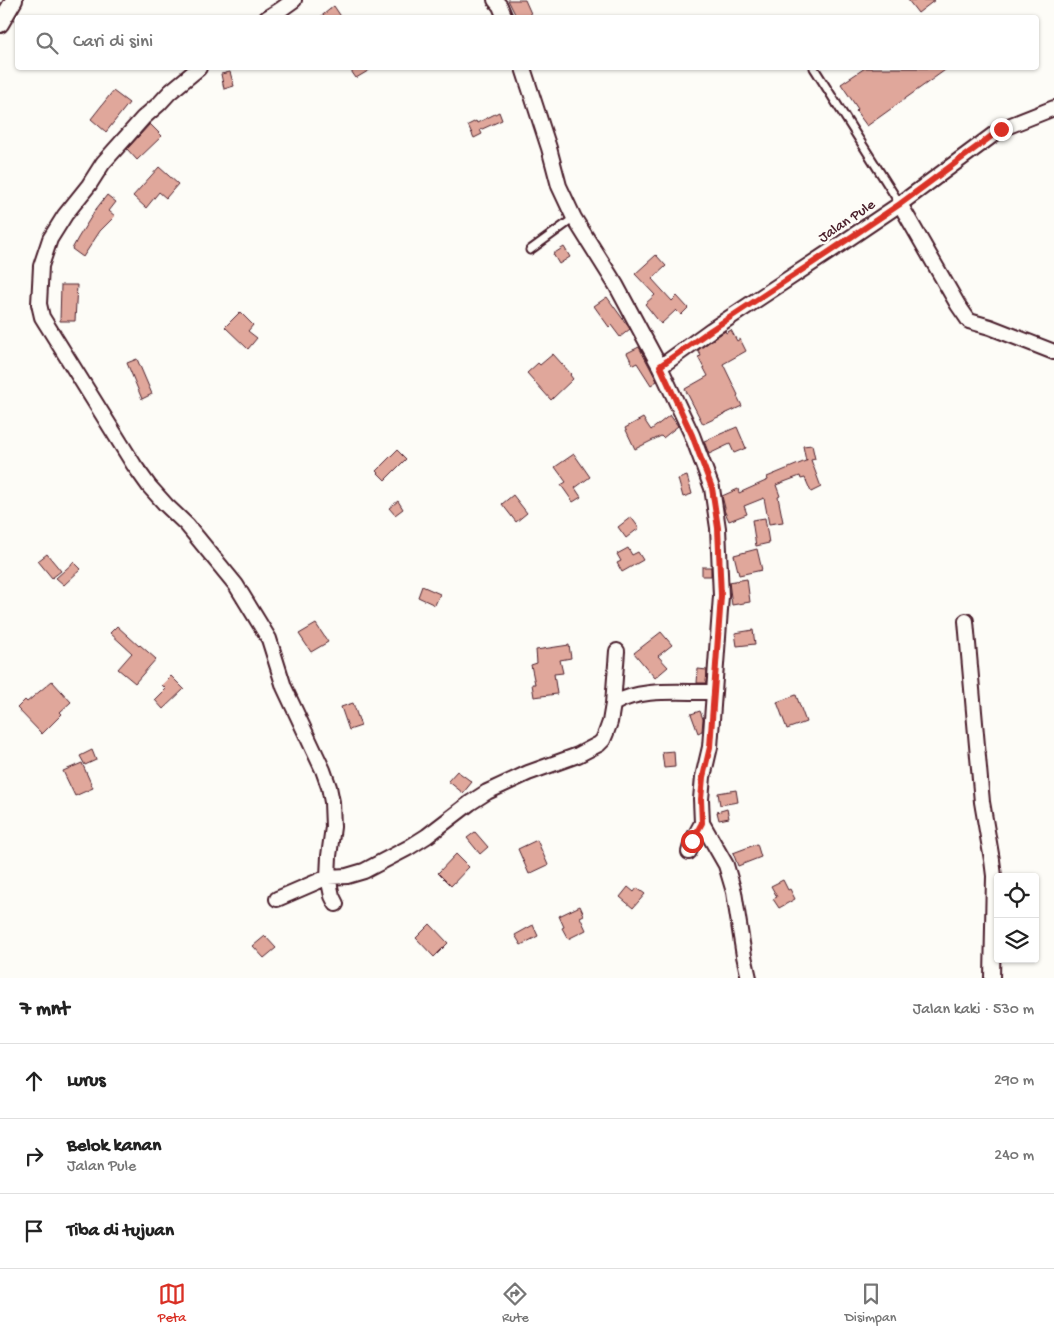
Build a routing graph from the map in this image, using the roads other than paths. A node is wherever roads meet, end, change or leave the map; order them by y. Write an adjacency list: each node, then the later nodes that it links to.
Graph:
1 (14, 0): 6 (street)
2 (294, 0): 4 (street)
3 (495, 0): 5 (street)
4 (272, 15)
5 (504, 15)
6 (0, 24)
7 (197, 70): 22 (street)
8 (524, 70): 12 (street)
9 (815, 70): 11 (lane)
10 (1054, 108): 11 (street, Jalan Pule)
11 (900, 204): 14 (street); 15 (street, Jalan Pule)
12 (574, 218): 13 (lane); 15 (street)
13 (530, 250)
14 (1054, 352)
15 (660, 366): 18 (street)
16 (966, 621): 26 (street)
17 (617, 651): 19 (street)
18 (714, 692): 19 (street); 20 (street)
19 (613, 704): 22 (street)
20 (702, 823): 21 (street); 25 (street)
21 (689, 852)
22 (328, 877): 23 (street); 24 (street)
23 (277, 899)
24 (336, 904)
25 (749, 978)
26 (992, 978)

